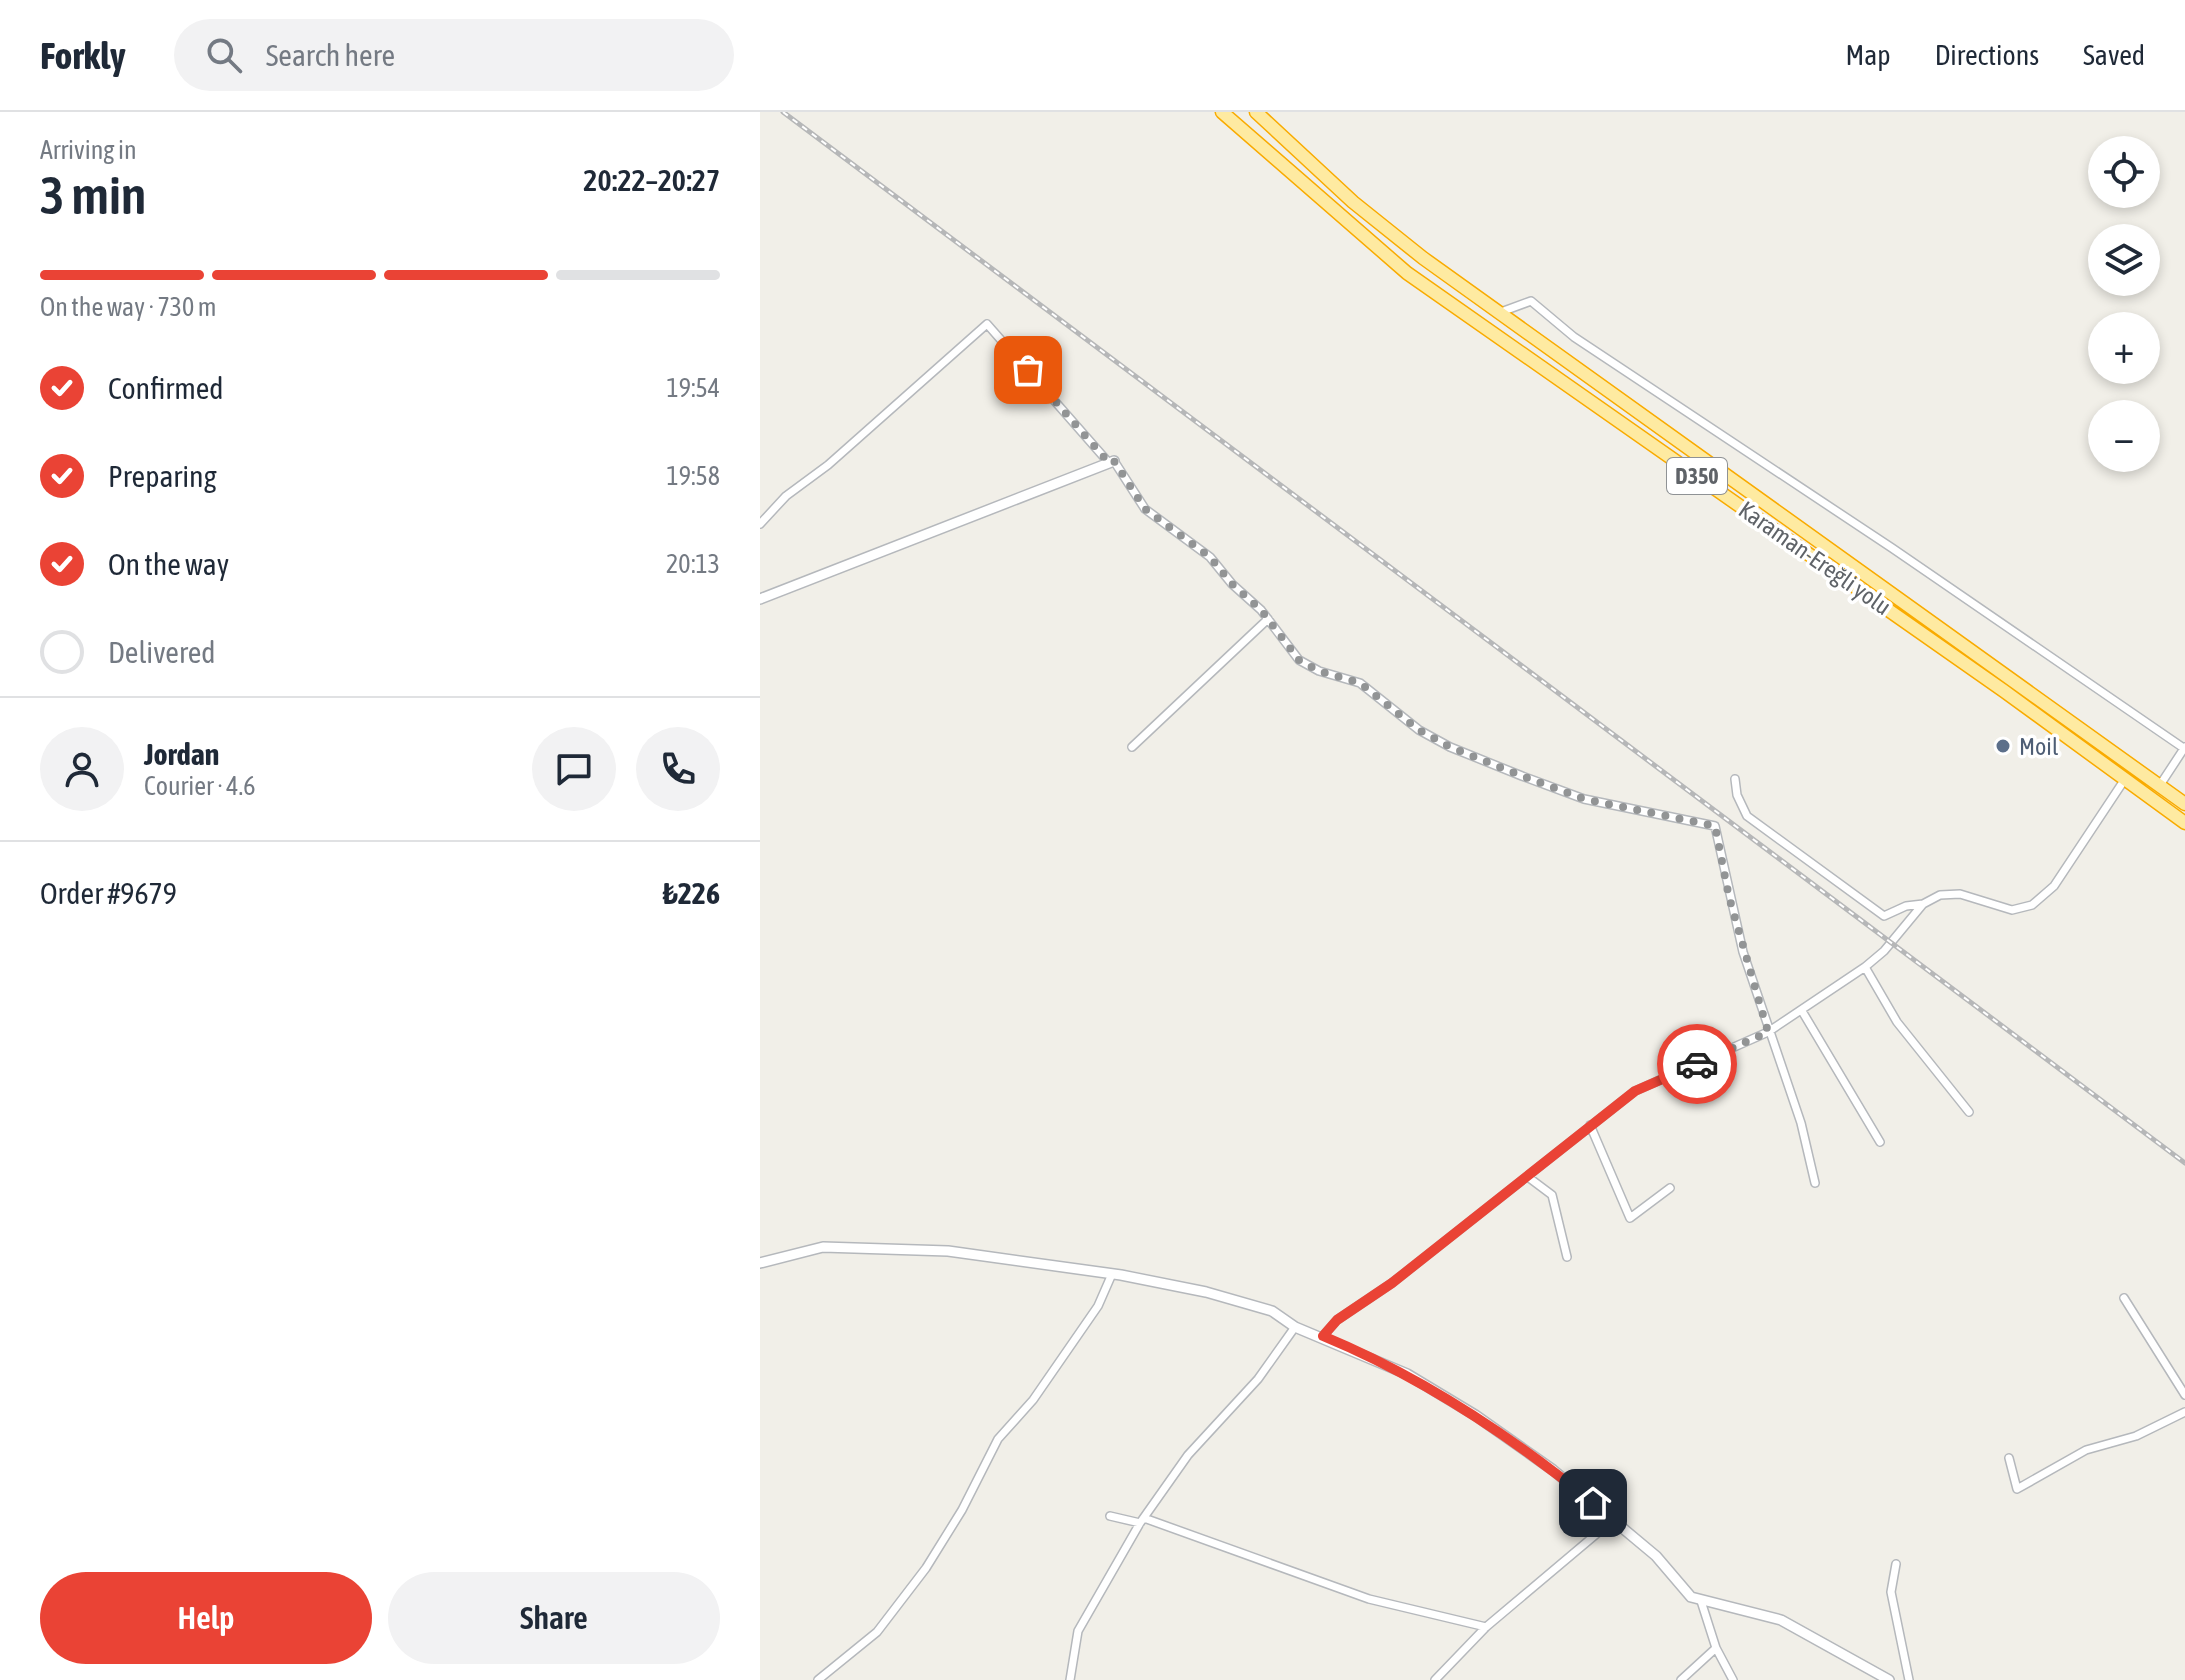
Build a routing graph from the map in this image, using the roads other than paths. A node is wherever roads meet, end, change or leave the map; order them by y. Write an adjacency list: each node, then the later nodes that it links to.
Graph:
1 (1221, 112): 10 (highway, Karaman-Ereğli yolu / D350)
2 (1256, 112): 3 (highway, Karaman-Ereğli yolu / D350)
3 (1501, 312): 9 (street); 12 (highway, Karaman-Ereğli yolu / D350)
4 (1112, 462): 5 (street); 6 (street); 7 (street)
5 (760, 524)
6 (760, 599)
7 (1268, 619): 8 (street); 18 (street)
8 (1132, 747)
9 (2185, 748): 12 (street)
10 (2126, 778): 14 (highway, Karaman-Ereğli yolu / D350); 15 (street)
11 (1735, 779): 15 (street)
12 (2160, 785): 13 (highway, Karaman-Ereğli yolu / D350)
13 (2185, 804)
14 (2185, 823)
15 (1923, 904): 16 (street)
16 (1865, 967): 17 (street); 19 (street)
17 (1802, 1011): 18 (street); 21 (street)
18 (1768, 1032): 20 (street); 23 (street)
19 (1969, 1112)
20 (1590, 1125): 22 (street); 24 (street)
21 (1880, 1142)
22 (1528, 1177): 25 (street); 30 (street)
23 (1815, 1183)
24 (1670, 1188)
25 (1567, 1257)
26 (760, 1263): 27 (street)
27 (1112, 1274): 29 (street); 41 (street)
28 (2124, 1298): 31 (street)
29 (1295, 1327): 30 (street); 36 (street)
30 (1323, 1336): 35 (street)
31 (2185, 1395)
32 (2185, 1412): 33 (street)
33 (2009, 1458)
34 (1110, 1516): 36 (street)
35 (1613, 1520): 38 (street); 39 (street)
36 (1142, 1521): 39 (street); 42 (street)
37 (1896, 1564): 47 (street)
38 (1701, 1601): 40 (street); 46 (street)
39 (1486, 1627): 43 (street)
40 (1716, 1648): 44 (street); 45 (street)
41 (818, 1680)
42 (1070, 1680)
43 (1435, 1680)
44 (1681, 1680)
45 (1733, 1680)
46 (1889, 1680)
47 (1909, 1680)

